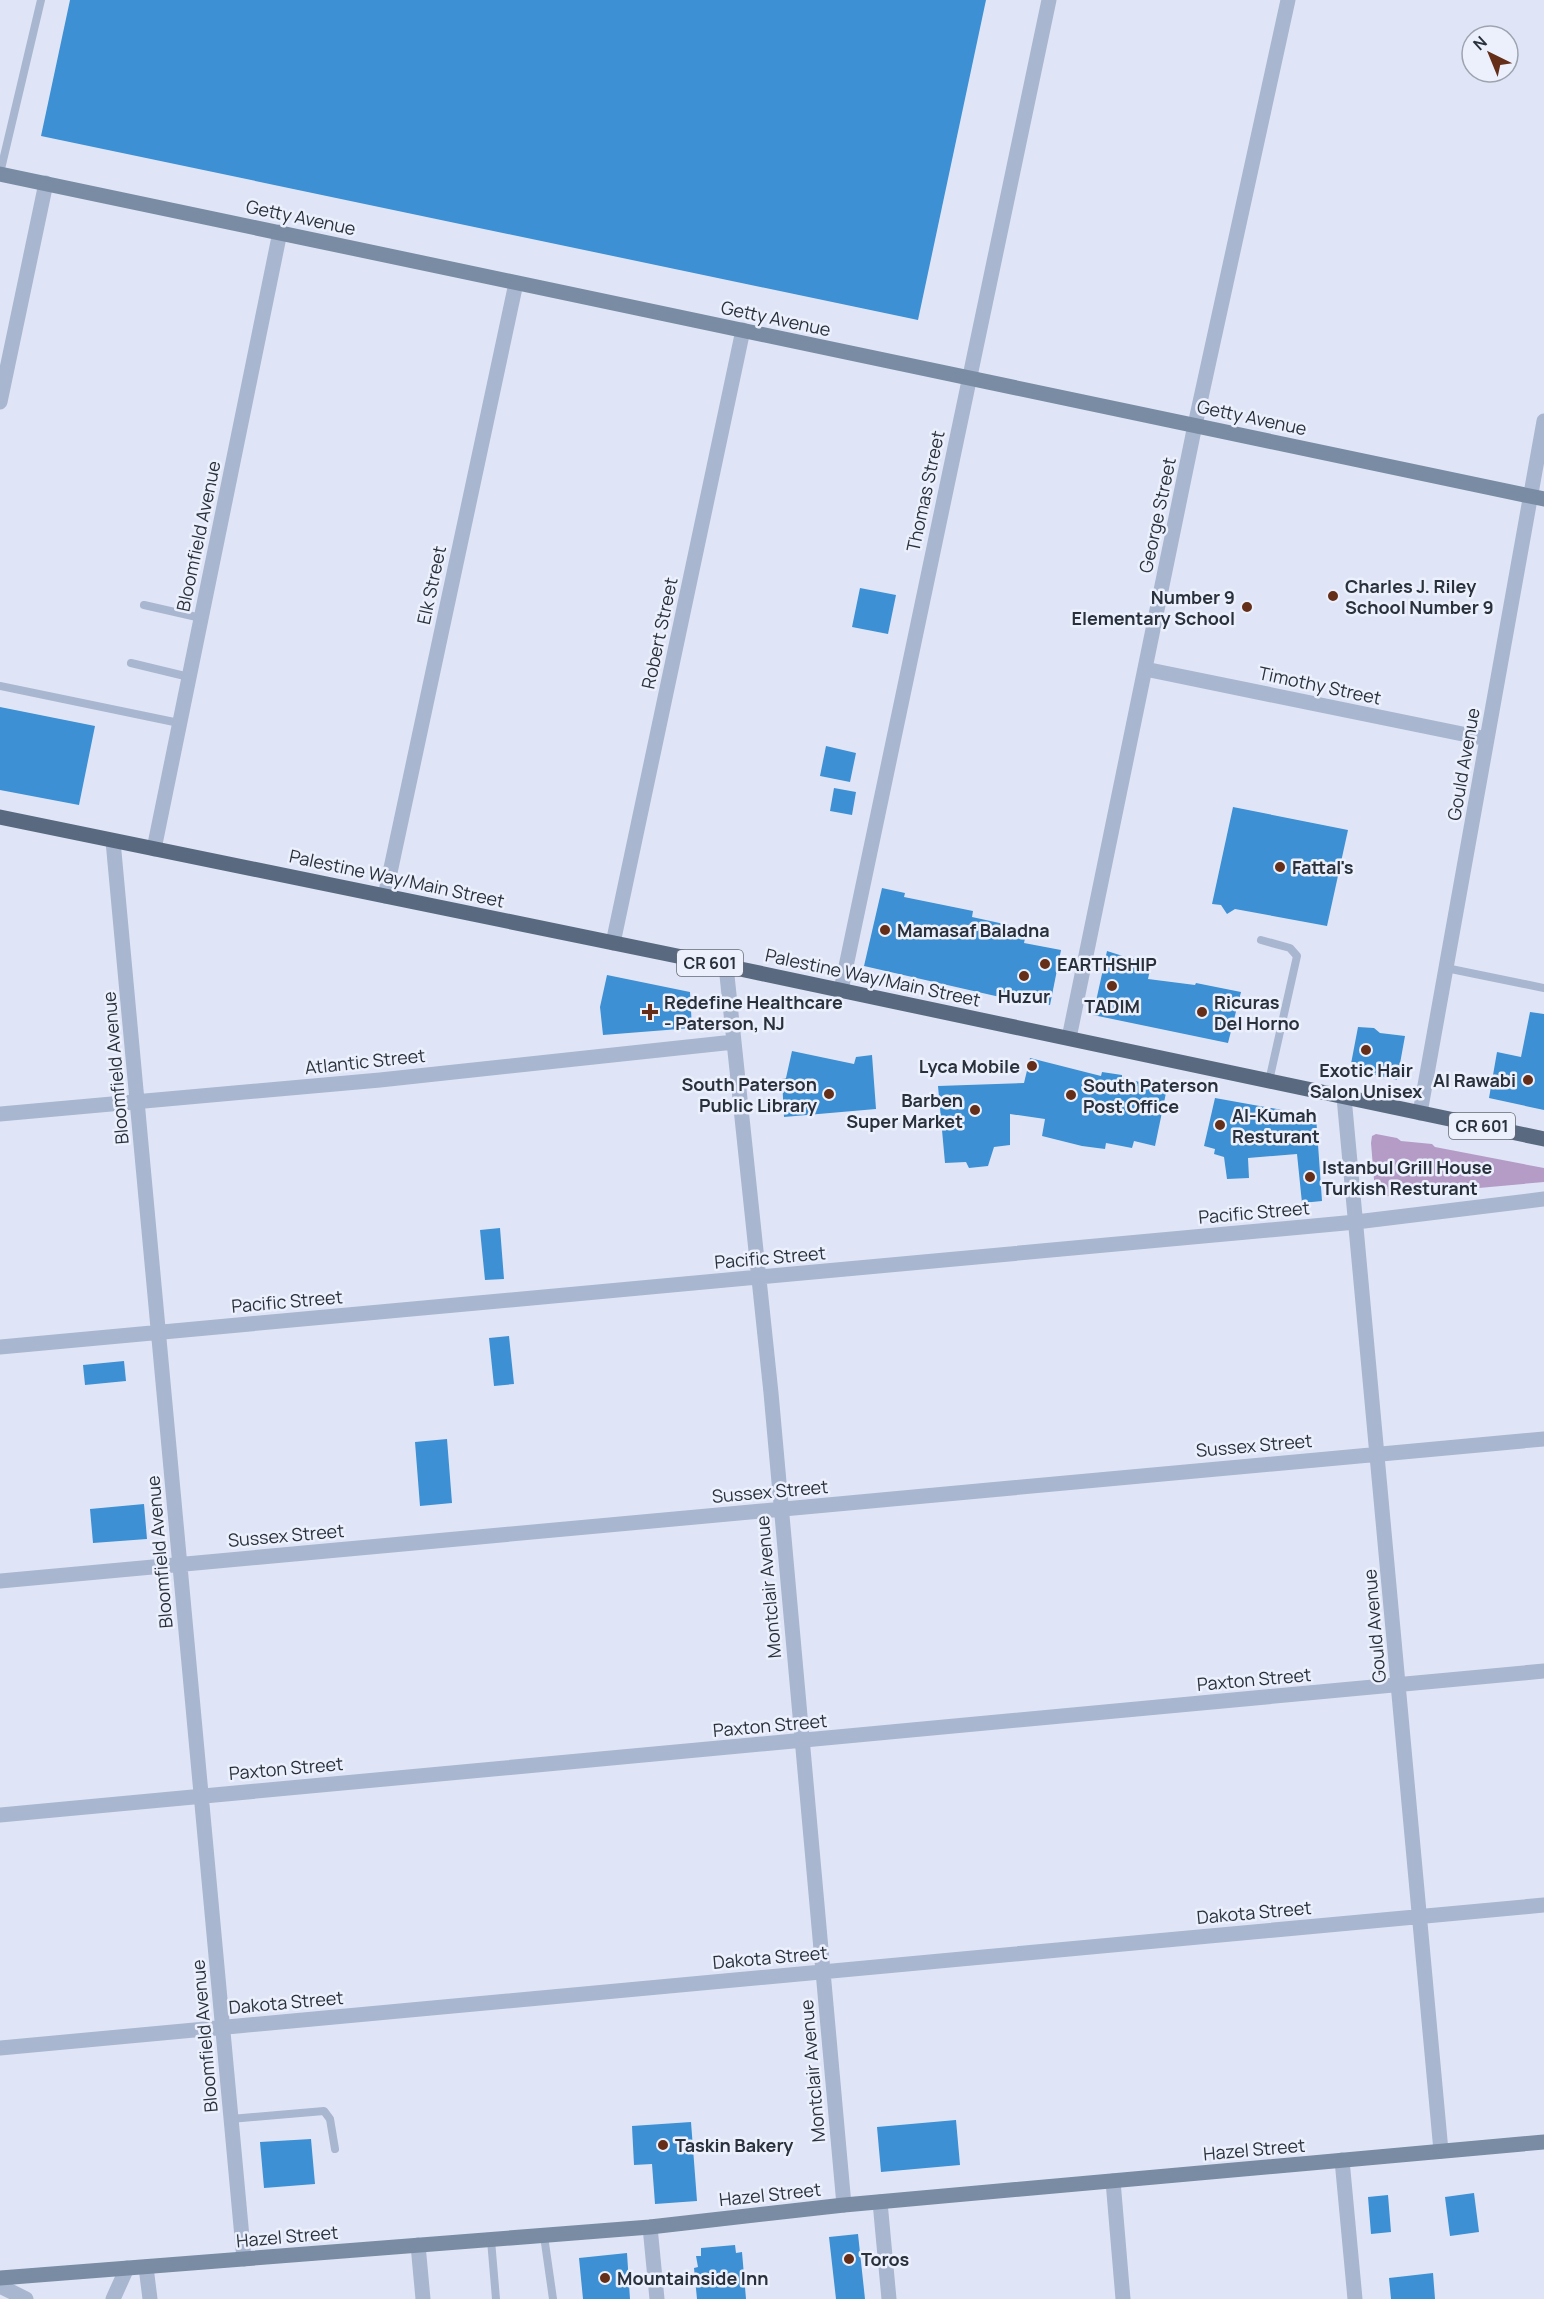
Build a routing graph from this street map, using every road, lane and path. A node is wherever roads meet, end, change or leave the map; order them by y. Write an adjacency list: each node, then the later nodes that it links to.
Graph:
1 (41, 0): 4 (lane)
2 (1049, 0): 9 (street, Thomas Street)
3 (1288, 0): 12 (street, George Street)
4 (0, 173): 5 (street, Getty Avenue)
5 (46, 183): 6 (street, Getty Avenue); 10 (street)
6 (280, 232): 7 (street, Getty Avenue); 15 (street, Bloomfield Avenue)
7 (516, 282): 8 (street, Getty Avenue); 25 (street, Elk Street)
8 (742, 330): 9 (street, Getty Avenue); 27 (street, Robert Street)
9 (969, 378): 12 (street, Getty Avenue); 31 (street, Thomas Street)
10 (0, 402)
11 (1544, 421): 13 (street, Gould Avenue)
12 (1195, 425): 13 (street, Getty Avenue); 17 (street, George Street)
13 (1537, 498): 21 (street, Gould Avenue)
14 (144, 605): 15 (lane)
15 (201, 618): 18 (street, Bloomfield Avenue)
16 (131, 663): 18 (lane)
17 (1145, 669): 21 (street, Timothy Street); 32 (street, George Street)
18 (189, 677): 20 (street, Bloomfield Avenue)
19 (0, 686): 20 (lane)
20 (179, 723): 24 (street, Bloomfield Avenue)
21 (1487, 739): 29 (street, Gould Avenue)
22 (0, 817): 23 (main road, Palestine Way/Main Street / CR 601)
23 (114, 841): 24 (main road, Palestine Way/Main Street / CR 601); 36 (street, Bloomfield Avenue)
24 (154, 849): 25 (main road, Palestine Way/Main Street / CR 601)
25 (385, 896): 27 (main road, Palestine Way/Main Street / CR 601)
26 (1261, 940): 34 (lane)
27 (613, 943): 28 (main road, Palestine Way/Main Street / CR 601)
28 (726, 966): 31 (main road, Palestine Way/Main Street / CR 601); 33 (street, Montclair Avenue)
29 (1446, 968): 30 (lane); 37 (street, Gould Avenue)
30 (1544, 988)
31 (841, 990): 32 (main road, Palestine Way/Main Street / CR 601)
32 (1069, 1038): 34 (main road, Palestine Way/Main Street / CR 601)
33 (734, 1042): 36 (street, Atlantic Street); 42 (street, Montclair Avenue)
34 (1269, 1081): 35 (main road, Palestine Way/Main Street / CR 601)
35 (1344, 1097): 37 (main road, Palestine Way/Main Street / CR 601); 41 (street, Gould Avenue)
36 (138, 1102): 38 (street, Atlantic Street); 43 (street, Bloomfield Avenue)
37 (1420, 1113): 39 (main road, CR 601)
38 (0, 1114)
39 (1544, 1139)
40 (1544, 1199): 41 (street, Pacific Street)
41 (1356, 1222): 42 (street, Pacific Street); 46 (street, Gould Avenue)
42 (759, 1277): 43 (street, Pacific Street); 47 (street, Montclair Avenue)
43 (159, 1333): 44 (street, Pacific Street); 48 (street, Bloomfield Avenue)
44 (0, 1347)
45 (1544, 1438): 46 (street, Sussex Street)
46 (1378, 1452): 47 (street, Sussex Street); 51 (street, Gould Avenue)
47 (781, 1510): 48 (street, Sussex Street); 52 (street, Montclair Avenue)
48 (180, 1565): 49 (street, Sussex Street); 53 (street, Bloomfield Avenue)
49 (0, 1581)
50 (1544, 1671): 51 (street, Paxton Street)
51 (1399, 1685): 52 (street, Paxton Street); 56 (street, Gould Avenue)
52 (801, 1742): 53 (street, Paxton Street); 57 (street, Montclair Avenue)
53 (202, 1796): 54 (street, Paxton Street); 58 (street, Bloomfield Avenue)
54 (0, 1815)
55 (1544, 1905): 56 (street, Dakota Street)
56 (1420, 1916): 57 (street, Dakota Street); 63 (street, Gould Avenue)
57 (822, 1971): 58 (street, Dakota Street); 67 (street, Montclair Avenue)
58 (223, 2027): 59 (street, Dakota Street); 60 (street, Bloomfield Avenue)
59 (0, 2048)
60 (231, 2119): 62 (lane); 72 (street, Bloomfield Avenue)
61 (1544, 2142): 63 (street, Hazel Street)
62 (335, 2149)
63 (1442, 2151): 64 (street, Hazel Street)
64 (1342, 2160): 65 (street, Hazel Street); 86 (street)
65 (1113, 2181): 66 (street, Hazel Street); 85 (street)
66 (880, 2202): 67 (street, Hazel Street); 84 (street)
67 (844, 2205): 68 (street, Hazel Street)
68 (650, 2227): 69 (street, Hazel Street); 83 (street)
69 (544, 2236): 70 (street, Hazel Street); 82 (lane)
70 (491, 2240): 71 (street, Hazel Street); 81 (lane)
71 (418, 2246): 72 (street, Hazel Street); 80 (street)
72 (244, 2259): 73 (street, Hazel Street)
73 (146, 2267): 74 (street, Hazel Street); 79 (street)
74 (127, 2268): 75 (street, Hazel Street); 78 (street)
75 (0, 2278)
76 (0, 2286): 77 (street)
77 (26, 2299)
78 (112, 2299)
79 (150, 2299)
80 (423, 2299)
81 (496, 2299)
82 (553, 2299)
83 (657, 2299)
84 (889, 2299)
85 (1123, 2299)
86 (1355, 2299)

